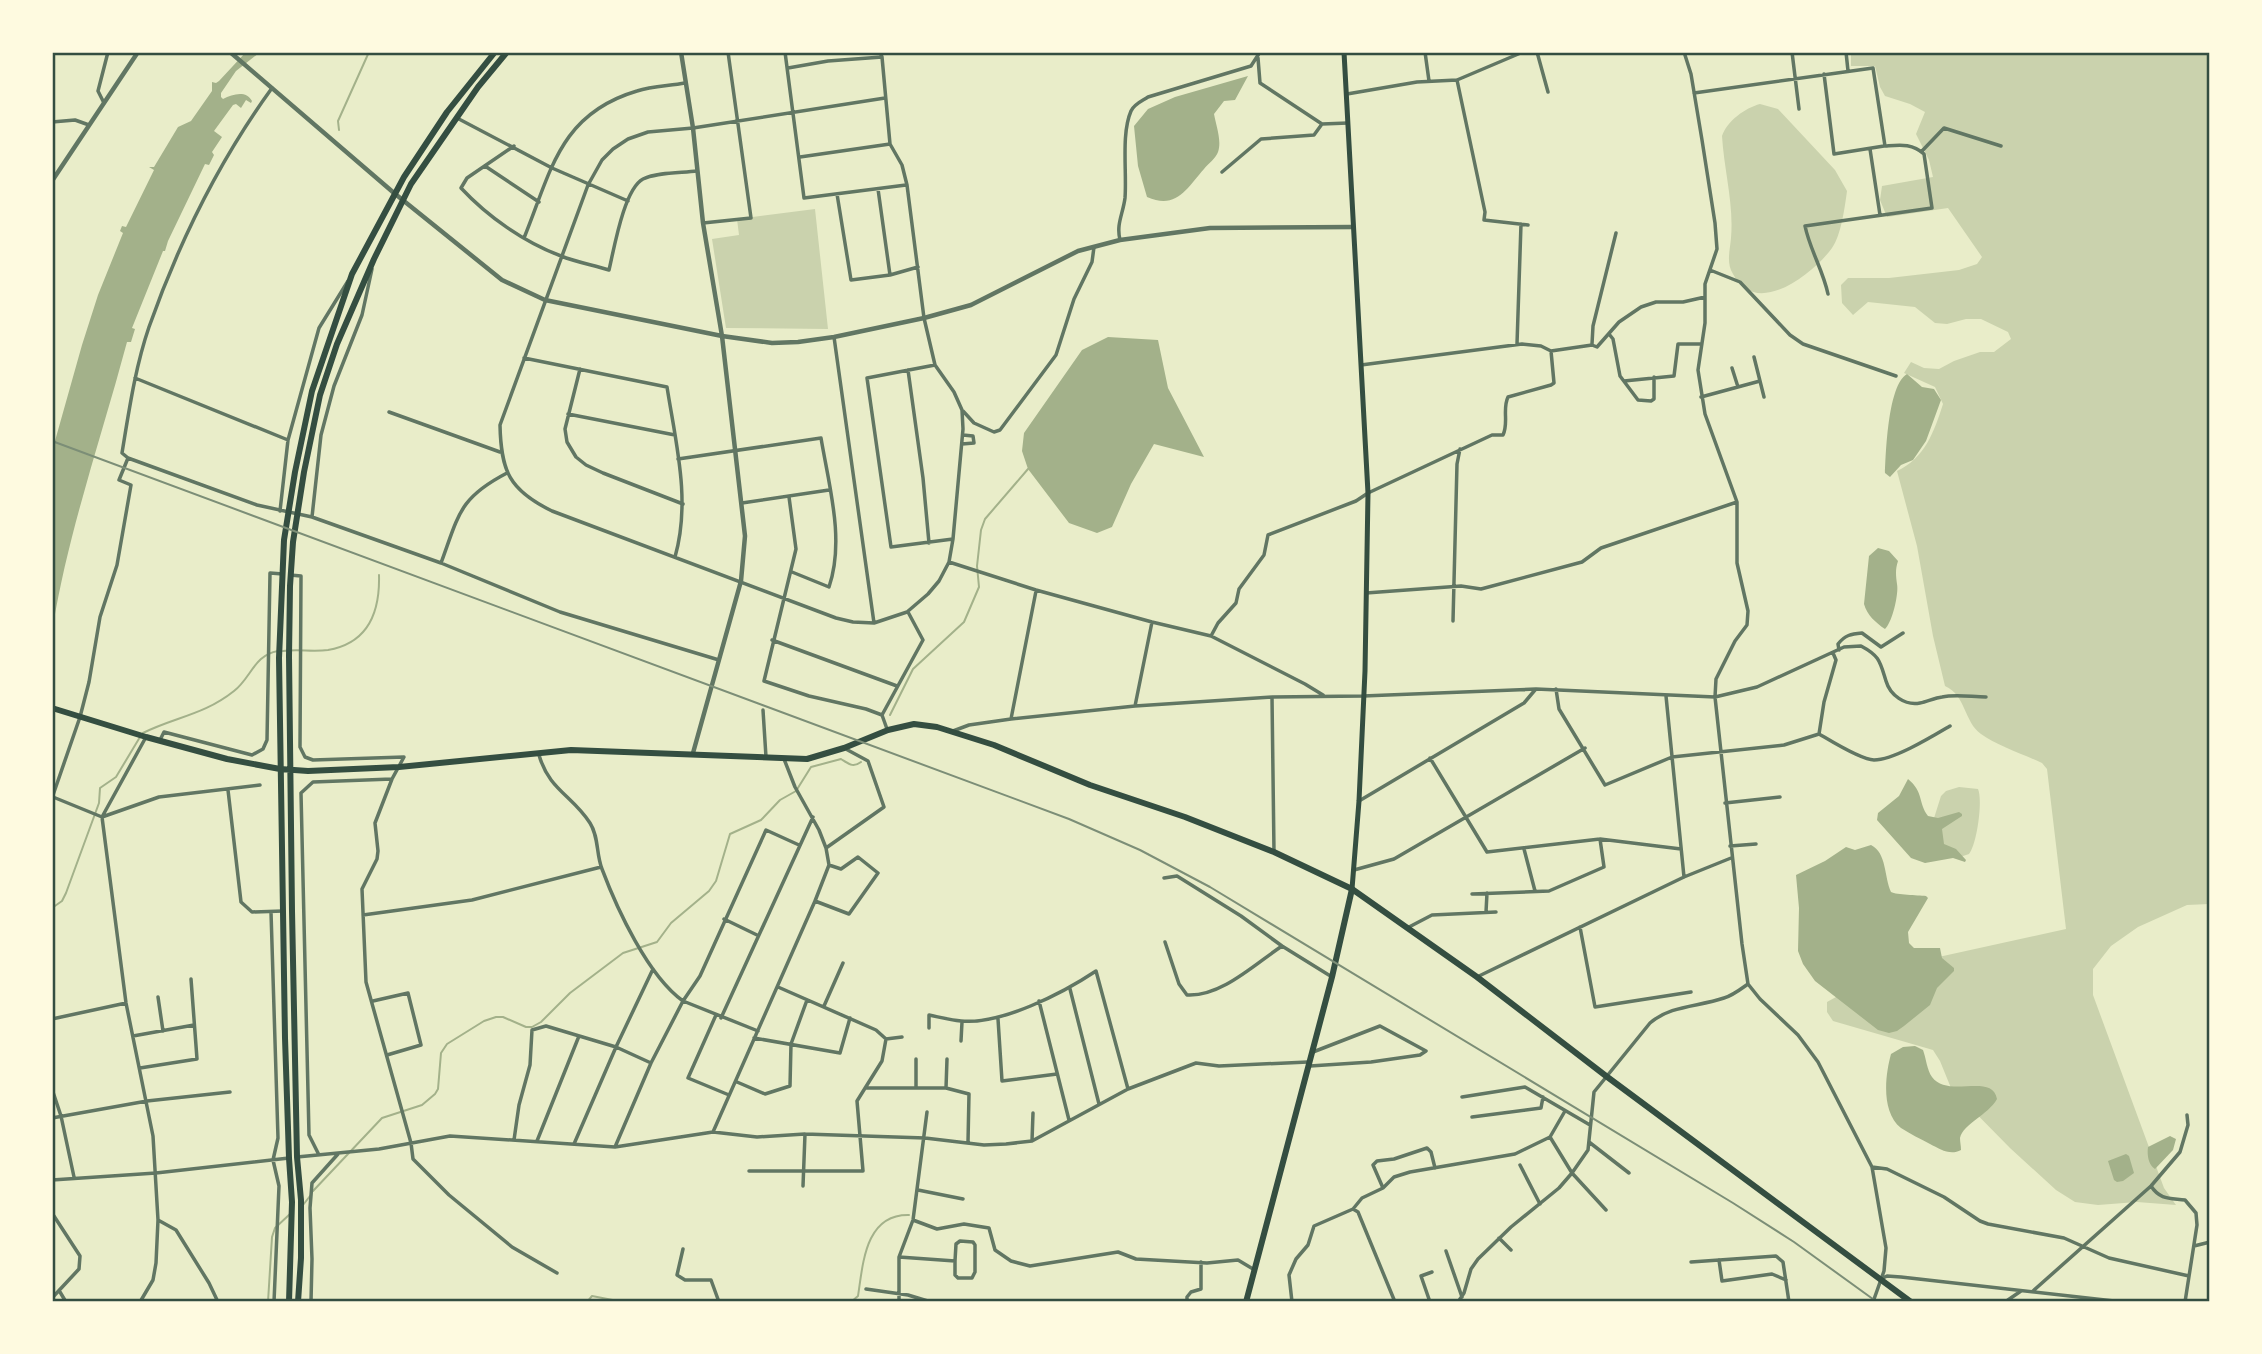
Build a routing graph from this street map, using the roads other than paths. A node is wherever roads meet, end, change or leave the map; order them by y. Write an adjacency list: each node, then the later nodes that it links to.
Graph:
1 (108, 52): 33 (street)
2 (138, 52): 33 (street)
3 (230, 52): 28 (street)
4 (495, 52): 58 (main road)
5 (507, 52): 36 (main road)
6 (681, 52): 27 (street)
7 (729, 52): 37 (street)
8 (785, 52): 21 (street)
9 (827, 52): 20 (street)
10 (1260, 52): 19 (street)
11 (1344, 52): 31 (main road)
12 (1425, 52): 26 (street)
13 (1523, 52): 25 (street)
14 (1537, 52): 29 (street)
15 (1684, 52): 30 (street)
16 (1792, 52): 24 (street)
17 (1846, 52): 22 (street)
18 (881, 55): 20 (street); 32 (street)
19 (1258, 58): 40 (street); 70 (street)
20 (828, 61): 21 (street)
21 (788, 68): 35 (street)
22 (1848, 71): 23 (street); 45 (street)
23 (1824, 74): 24 (street); 47 (street)
24 (1796, 77): 30 (street); 34 (street)
25 (1457, 80): 26 (street); 65 (street)
26 (1429, 82): 31 (street)
27 (685, 83): 42 (street); 51 (street)
28 (272, 89): 58 (street); 98 (street)
29 (1548, 92)
30 (1694, 93): 75 (street)
31 (1347, 94): 39 (main road)
32 (885, 98): 35 (street); 43 (street)
33 (104, 103): 41 (street)
34 (1799, 109)
35 (793, 113): 37 (street); 49 (street)
36 (457, 118): 44 (street); 60 (main road)
37 (738, 119): 42 (street); 64 (street)
38 (52, 122): 41 (street)
39 (1348, 123): 40 (street); 67 (main road)
40 (1322, 124): 53 (street)
41 (89, 125): 54 (street)
42 (692, 128): 52 (street); 55 (street)
43 (890, 144): 49 (street); 56 (street)
44 (514, 146): 50 (street); 51 (street)
45 (1885, 146): 47 (street); 48 (street)
46 (2001, 146): 48 (street)
47 (1870, 149): 63 (street)
48 (1922, 151): 63 (street)
49 (800, 157): 59 (street)
50 (485, 166): 62 (street); 69 (street)
51 (552, 168): 55 (street); 62 (street)
52 (697, 171): 61 (street); 64 (street)
53 (1222, 172)
54 (52, 181)
55 (588, 185): 61 (street); 72 (street)
56 (907, 185): 57 (street); 74 (street)
57 (878, 189): 59 (street); 77 (street)
58 (394, 193): 60 (street); 76 (main road)
59 (837, 194): 77 (street)
60 (403, 200): 73 (main road); 80 (street)
61 (628, 201): 72 (street)
62 (539, 202): 69 (street)
63 (1880, 215): 78 (street)
64 (703, 223): 83 (street)
65 (1521, 224): 66 (street); 86 (street)
66 (1528, 225)
67 (1353, 226): 70 (street); 92 (main road)
68 (1616, 233): 87 (street)
69 (524, 238): 72 (street)
70 (1120, 240): 71 (street)
71 (1094, 247): 81 (street); 104 (street)
72 (561, 256): 80 (street)
73 (374, 259): 124 (street); 178 (main road)
74 (918, 267): 77 (street); 81 (street)
75 (1710, 270): 79 (street); 96 (street)
76 (352, 274): 109 (street); 177 (main road)
77 (890, 275)
78 (1828, 294)
79 (1705, 297): 82 (street); 85 (street)
80 (545, 300): 83 (street); 90 (street)
81 (924, 318): 84 (street); 91 (street)
82 (1609, 334): 87 (street); 99 (street)
83 (722, 336): 84 (street); 112 (street)
84 (834, 337): 139 (street)
85 (1702, 344): 97 (street); 102 (street)
86 (1517, 345): 88 (street); 92 (street)
87 (1592, 345): 88 (street)
88 (1551, 351): 111 (street)
89 (1754, 357): 100 (street)
90 (524, 358): 94 (street); 113 (street)
91 (935, 365): 95 (street); 104 (street)
92 (1360, 365): 118 (main road)
93 (1732, 368): 101 (street)
94 (580, 369): 106 (street); 107 (street)
95 (908, 370): 126 (street); 126 (street)
96 (1896, 376)
97 (1654, 377): 99 (street); 99 (street)
98 (135, 378): 109 (street); 114 (street)
99 (1623, 381)
100 (1760, 381): 101 (street); 103 (street)
101 (1738, 387): 102 (street)
102 (1701, 397): 120 (street)
103 (1764, 397)
104 (962, 410): 108 (street)
105 (389, 412): 113 (street)
106 (568, 414): 107 (street); 122 (street)
107 (674, 435): 115 (street)
108 (963, 435): 110 (street); 110 (street)
109 (288, 440): 123 (street)
110 (962, 444): 125 (street)
111 (1460, 449): 118 (street); 132 (street)
112 (736, 450): 115 (street); 117 (street); 121 (street)
113 (500, 452): 116 (street)
114 (128, 458): 123 (street); 159 (street)
115 (678, 459): 122 (street)
116 (508, 472): 127 (street); 129 (street)
117 (829, 490): 119 (street); 130 (street)
118 (1368, 493): 134 (main road); 141 (street)
119 (789, 497): 121 (street); 130 (street)
120 (1737, 502): 132 (street); 153 (street)
121 (742, 503): 131 (street)
122 (684, 504): 127 (street)
123 (280, 511): 124 (street)
124 (312, 517): 129 (street)
125 (953, 539): 126 (street); 128 (street)
126 (929, 543)
127 (675, 557): 131 (street)
128 (949, 562): 133 (street); 136 (street)
129 (441, 563): 145 (street)
130 (791, 572): 135 (street)
131 (741, 581): 135 (street); 145 (street)
132 (1455, 587): 134 (street); 137 (street)
133 (1037, 590): 138 (street); 160 (street)
134 (1367, 593): 151 (main road)
135 (785, 598): 139 (street); 142 (street)
136 (908, 612): 139 (street); 146 (street)
137 (1453, 621)
138 (1152, 622): 141 (street); 155 (street)
139 (874, 623)
140 (1903, 633): 143 (street)
141 (1211, 636): 150 (street)
142 (772, 640): 146 (street); 158 (street)
143 (1839, 650): 144 (street); 154 (street)
144 (1833, 653): 153 (street); 164 (street)
145 (719, 660): 171 (street)
146 (897, 686): 158 (street)
147 (1536, 689): 148 (street); 151 (street); 174 (street)
148 (1556, 689): 152 (street); 168 (street)
149 (1272, 696): 150 (street); 155 (street); 196 (street)
150 (1324, 696): 151 (street)
151 (1363, 696): 184 (main road)
152 (1666, 696): 153 (street); 173 (street)
153 (1715, 697): 169 (street)
154 (1986, 697)
155 (1135, 706): 160 (street)
156 (52, 708): 159 (main road)
157 (763, 710): 172 (street)
158 (882, 715): 162 (street)
159 (80, 717): 165 (main road); 183 (street)
160 (1011, 719): 163 (street)
161 (1950, 726): 164 (street)
162 (888, 730): 163 (main road); 167 (main road)
163 (953, 731): 196 (main road)
164 (1819, 734): 169 (street)
165 (146, 737): 166 (main road); 186 (street)
166 (160, 740): 176 (street); 177 (main road)
167 (844, 748): 175 (main road); 193 (street)
168 (1585, 748): 173 (street); 188 (street)
169 (1720, 751): 173 (street); 185 (street)
170 (538, 753): 171 (main road); 176 (main road); 199 (street)
171 (693, 753): 172 (main road)
172 (766, 757): 175 (main road)
173 (1672, 757): 195 (street)
174 (1430, 758): 184 (street); 188 (street)
175 (784, 759): 187 (street)
176 (399, 767): 178 (main road); 179 (street)
177 (280, 769): 178 (main road); 208 (main road)
178 (290, 770): 209 (main road)
179 (392, 779): 213 (street); 297 (street)
180 (260, 785): 181 (street)
181 (228, 790): 186 (street); 210 (street)
182 (1780, 797): 185 (street)
183 (53, 798): 186 (street)
184 (1359, 800): 200 (main road)
185 (1725, 803): 192 (street)
186 (102, 817): 234 (street)
187 (813, 817): 191 (street); 193 (street)
188 (1468, 817): 194 (street); 200 (street)
189 (1600, 839): 194 (street); 195 (street); 204 (street)
190 (1756, 844): 192 (street)
191 (799, 845): 214 (street); 217 (street)
192 (1730, 846): 197 (street)
193 (826, 848): 198 (street)
194 (1524, 849): 204 (street)
195 (1681, 849): 201 (street)
196 (1274, 852): 203 (main road)
197 (1731, 858): 201 (street); 225 (street)
198 (829, 865): 207 (street); 207 (street)
199 (601, 867): 213 (street); 221 (street)
200 (1354, 870): 203 (main road)
201 (1684, 877): 216 (street)
202 (1164, 878): 219 (street)
203 (1352, 888): 215 (main road); 222 (main road)
204 (1535, 892): 205 (street)
205 (1486, 893): 206 (street); 211 (street)
206 (1472, 894)
207 (815, 901): 226 (street)
208 (282, 911): 209 (street); 210 (street); 299 (main road)
209 (292, 911): 298 (main road)
210 (271, 912): 300 (street)
211 (1486, 912): 212 (street); 215 (street)
212 (1496, 912)
213 (363, 915): 231 (street)
214 (724, 919): 217 (street); 232 (street)
215 (1409, 927): 223 (main road)
216 (1580, 927): 223 (street); 228 (street)
217 (758, 936): 236 (street)
218 (1165, 942): 219 (street)
219 (1282, 946): 222 (street)
220 (843, 963): 235 (street)
221 (653, 969): 232 (street); 252 (street)
222 (1332, 977): 253 (main road)
223 (1477, 977): 261 (main road)
224 (191, 979): 241 (street)
225 (1748, 984): 261 (street); 302 (street)
226 (778, 987): 230 (street); 244 (street)
227 (1070, 989): 233 (street); 267 (street); 273 (street)
228 (1691, 992)
229 (158, 997): 243 (street)
230 (807, 1000): 235 (street); 251 (street)
231 (373, 1001): 254 (street); 254 (street)
232 (683, 1001): 236 (street); 257 (street)
233 (1039, 1001): 239 (street); 260 (street)
234 (126, 1003): 237 (street); 245 (street)
235 (823, 1006): 238 (street)
236 (718, 1017): 244 (street); 269 (street)
237 (52, 1018)
238 (850, 1018): 249 (street); 251 (street)
239 (998, 1018): 240 (street); 260 (street)
240 (962, 1022): 242 (street); 250 (street)
241 (194, 1025): 243 (street); 259 (street)
242 (929, 1028)
243 (163, 1031): 245 (street)
244 (758, 1031): 248 (street)
245 (133, 1036): 259 (street)
246 (579, 1036): 252 (street); 288 (street); 289 (street)
247 (902, 1037): 249 (street)
248 (754, 1038): 251 (street); 262 (street)
249 (886, 1039): 263 (street)
250 (961, 1041)
251 (791, 1044): 262 (street)
252 (616, 1047): 257 (street); 294 (street)
253 (1311, 1053): 258 (main road); 258 (street)
254 (387, 1055): 293 (street)
255 (916, 1059): 264 (street)
256 (947, 1059): 265 (street)
257 (651, 1063): 295 (street)
258 (1308, 1064): 267 (street); 334 (main road)
259 (140, 1068): 272 (street)
260 (1057, 1074): 281 (street)
261 (1606, 1076): 282 (street); 338 (main road)
262 (736, 1082): 269 (street)
263 (866, 1088): 264 (street); 285 (street)
264 (916, 1088): 265 (street)
265 (946, 1088): 291 (street)
266 (52, 1089): 278 (street)
267 (1128, 1089): 273 (street)
268 (230, 1092): 272 (street)
269 (730, 1095): 283 (street)
270 (1462, 1097): 271 (street)
271 (1543, 1097): 274 (street); 279 (street)
272 (147, 1101): 278 (street); 306 (street)
273 (1099, 1104): 281 (street)
274 (1565, 1111): 282 (street); 286 (street)
275 (927, 1112): 287 (street)
276 (1033, 1113): 290 (street)
277 (2186, 1115): 312 (street)
278 (61, 1116): 280 (street); 309 (street)
279 (1472, 1117)
280 (52, 1118)
281 (1069, 1120): 290 (street)
282 (1590, 1125): 292 (street)
283 (713, 1132): 284 (street); 295 (street)
284 (805, 1134): 285 (street); 305 (street)
285 (861, 1137): 287 (street); 305 (street)
286 (1550, 1137): 303 (street); 307 (street)
287 (925, 1138): 291 (street); 314 (street)
288 (514, 1140): 289 (street); 293 (street)
289 (537, 1141): 294 (street)
290 (1032, 1141): 291 (street)
291 (968, 1142)
292 (1589, 1142): 307 (street); 308 (street)
293 (411, 1143): 296 (street); 336 (street)
294 (574, 1144): 295 (street)
295 (615, 1147)
296 (339, 1153): 297 (street); 353 (street)
297 (319, 1155): 298 (street)
298 (297, 1157): 299 (street); 352 (main road)
299 (289, 1158): 300 (street); 351 (main road)
300 (273, 1160): 306 (street); 350 (street)
301 (1520, 1165): 316 (street)
302 (1872, 1167): 325 (street); 338 (street)
303 (1435, 1168): 313 (street); 313 (street)
304 (749, 1171): 305 (street)
305 (804, 1171): 311 (street)
306 (156, 1173): 309 (street); 320 (street)
307 (1572, 1173): 316 (street); 318 (street)
308 (1629, 1173)
309 (74, 1177): 310 (street)
310 (52, 1180)
311 (803, 1186)
312 (2151, 1186): 324 (street); 325 (street)
313 (1383, 1188): 317 (street)
314 (918, 1190): 315 (street); 321 (street)
315 (964, 1199)
316 (1540, 1203): 322 (street)
317 (1353, 1209): 359 (street); 360 (street)
318 (1606, 1210)
319 (52, 1213): 343 (street)
320 (158, 1220): 348 (street); 349 (street)
321 (914, 1220): 329 (street); 332 (street)
322 (1499, 1238): 327 (street); 345 (street)
323 (2210, 1242): 324 (street)
324 (2194, 1246): 337 (street)
325 (2082, 1247): 337 (street); 342 (street)
326 (683, 1249): 354 (street)
327 (1511, 1250)
328 (1446, 1251): 345 (street)
329 (899, 1257): 331 (street); 344 (street)
330 (1719, 1260): 333 (street); 339 (street); 339 (street)
331 (955, 1261): 331 (street)
332 (1201, 1262): 334 (street); 357 (street)
333 (1691, 1262)
334 (1254, 1269): 358 (main road)
335 (1432, 1272): 361 (street)
336 (557, 1273)
337 (2189, 1276): 368 (street)
338 (1881, 1279): 341 (street); 364 (street); 365 (main road)
339 (1786, 1280): 363 (street)
340 (866, 1289): 344 (street)
341 (2022, 1290): 342 (street); 366 (street)
342 (2033, 1291): 367 (street)
343 (60, 1292): 346 (street); 347 (street)
344 (898, 1295): 355 (street); 356 (street)
345 (1462, 1297): 362 (street)
346 (52, 1298)
347 (66, 1301)
348 (140, 1301)
349 (218, 1301)
350 (274, 1301)
351 (289, 1301)
352 (298, 1301)
353 (311, 1301)
354 (719, 1301)
355 (899, 1301)
356 (931, 1301)
357 (1187, 1301)
358 (1246, 1301)
359 (1292, 1301)
360 (1395, 1301)
361 (1430, 1301)
362 (1458, 1301)
363 (1789, 1301)
364 (1873, 1301)
365 (1911, 1301)
366 (2005, 1301)
367 (2123, 1301)
368 (2185, 1301)

